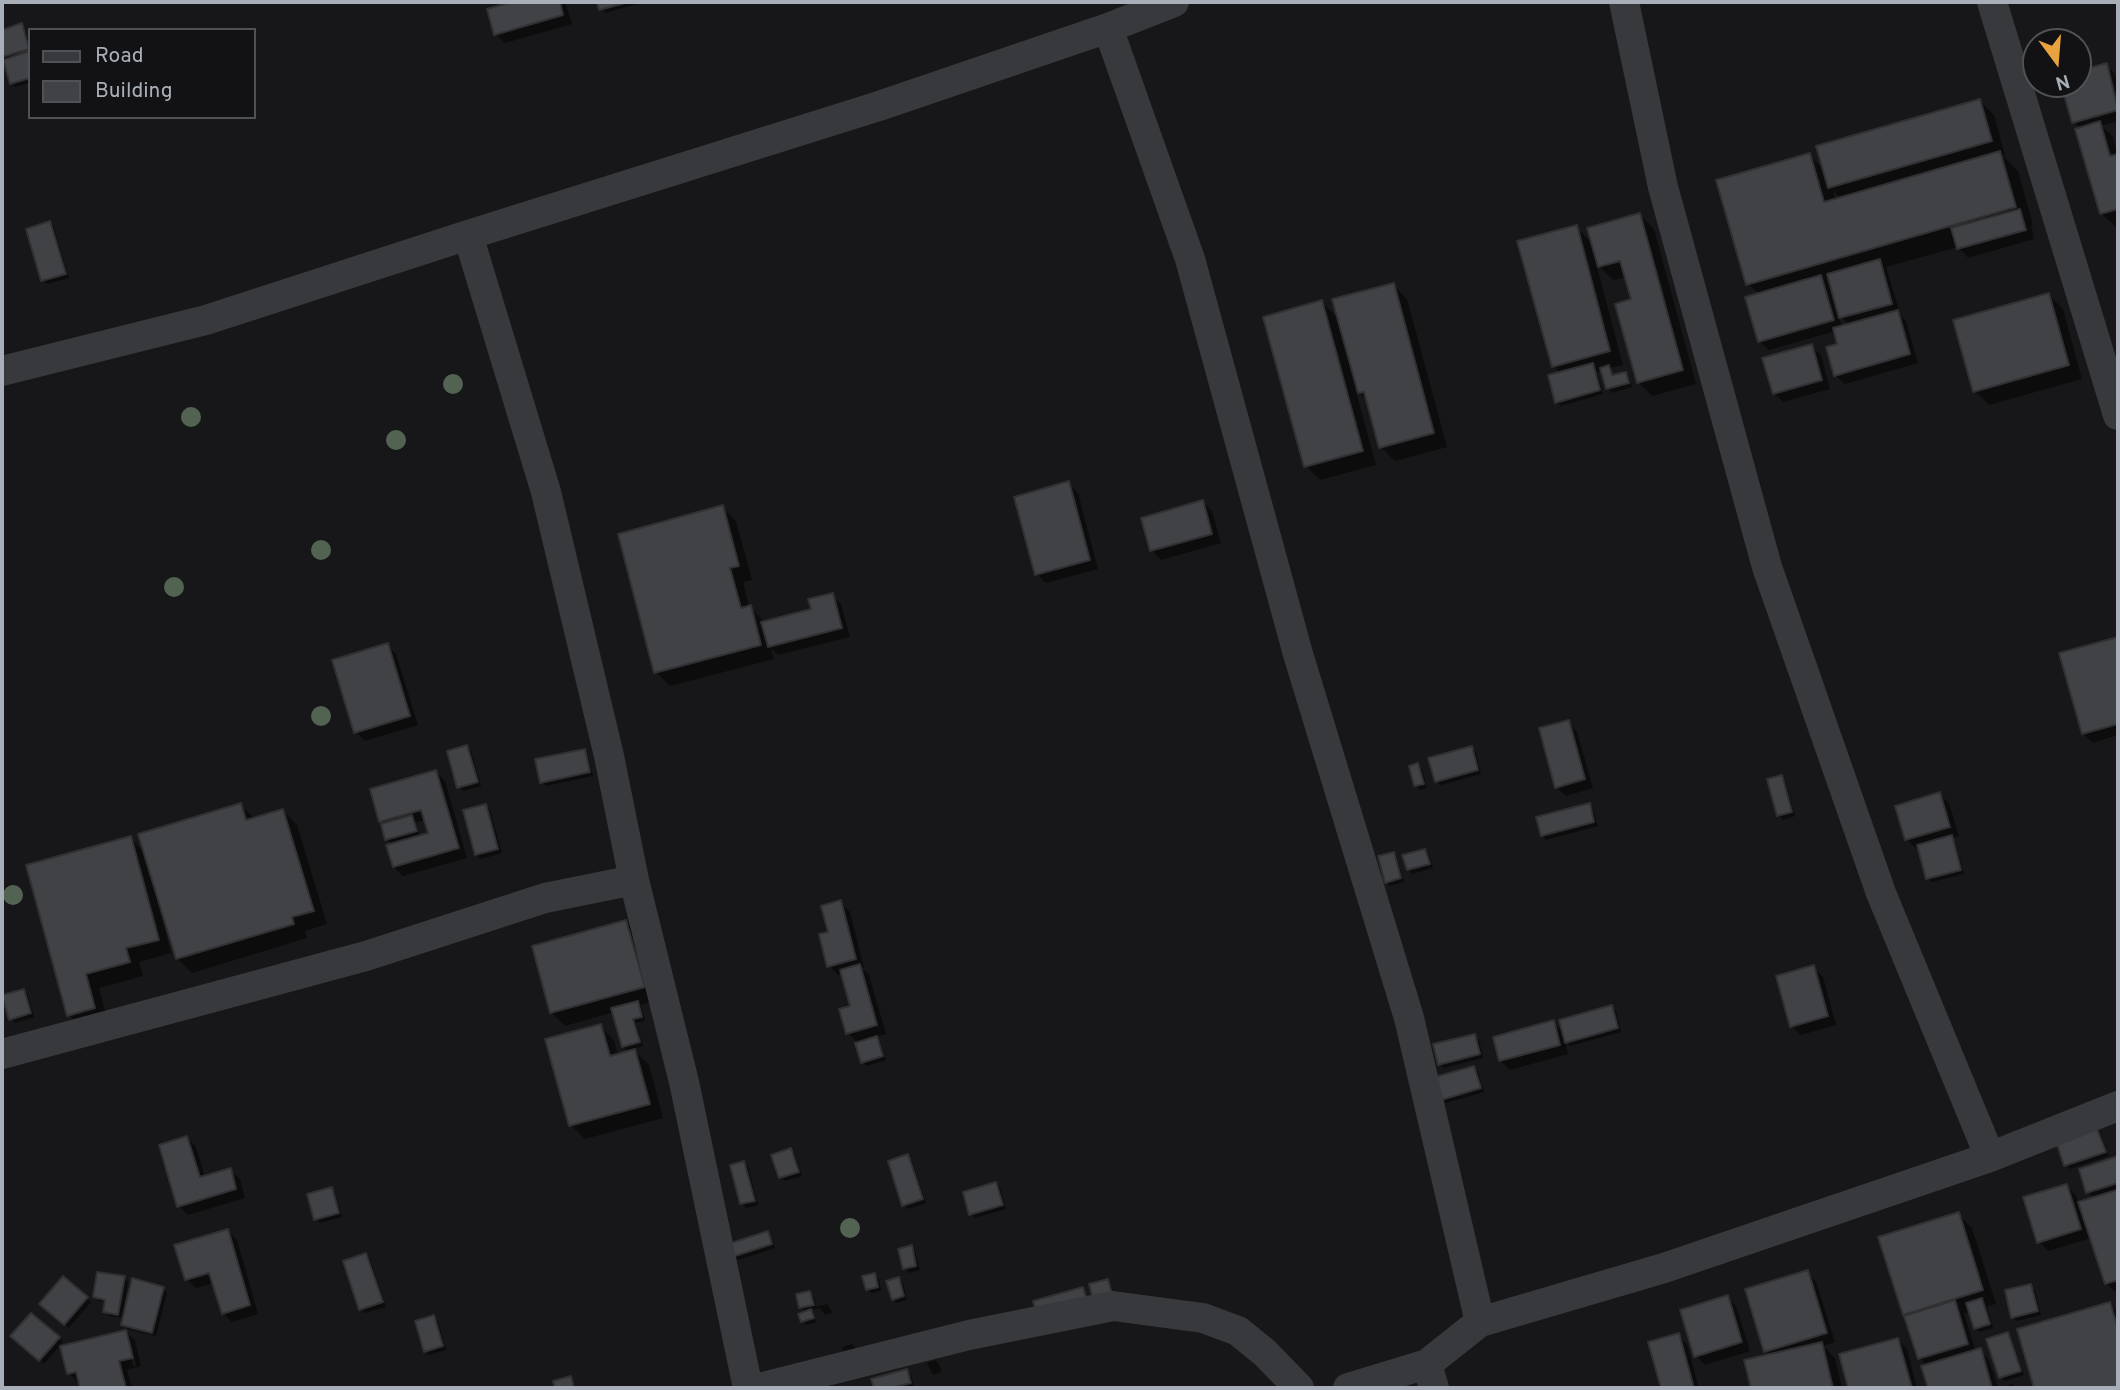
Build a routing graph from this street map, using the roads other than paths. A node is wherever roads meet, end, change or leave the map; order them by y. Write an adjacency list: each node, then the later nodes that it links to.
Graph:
1 (1174, 2): 4 (street)
2 (1625, 2): 11 (street)
3 (1992, 2): 7 (street)
4 (1108, 28): 5 (street); 12 (street)
5 (468, 235): 6 (street); 8 (street)
6 (2, 371)
7 (2118, 415)
8 (634, 880): 9 (street); 14 (street)
9 (2, 1054)
10 (2118, 1106): 11 (street)
11 (1990, 1157): 12 (street)
12 (1480, 1322): 13 (street)
13 (1421, 1378): 17 (street)
14 (748, 1388)
15 (759, 1388): 16 (street)
16 (1299, 1388)
17 (1348, 1388)

